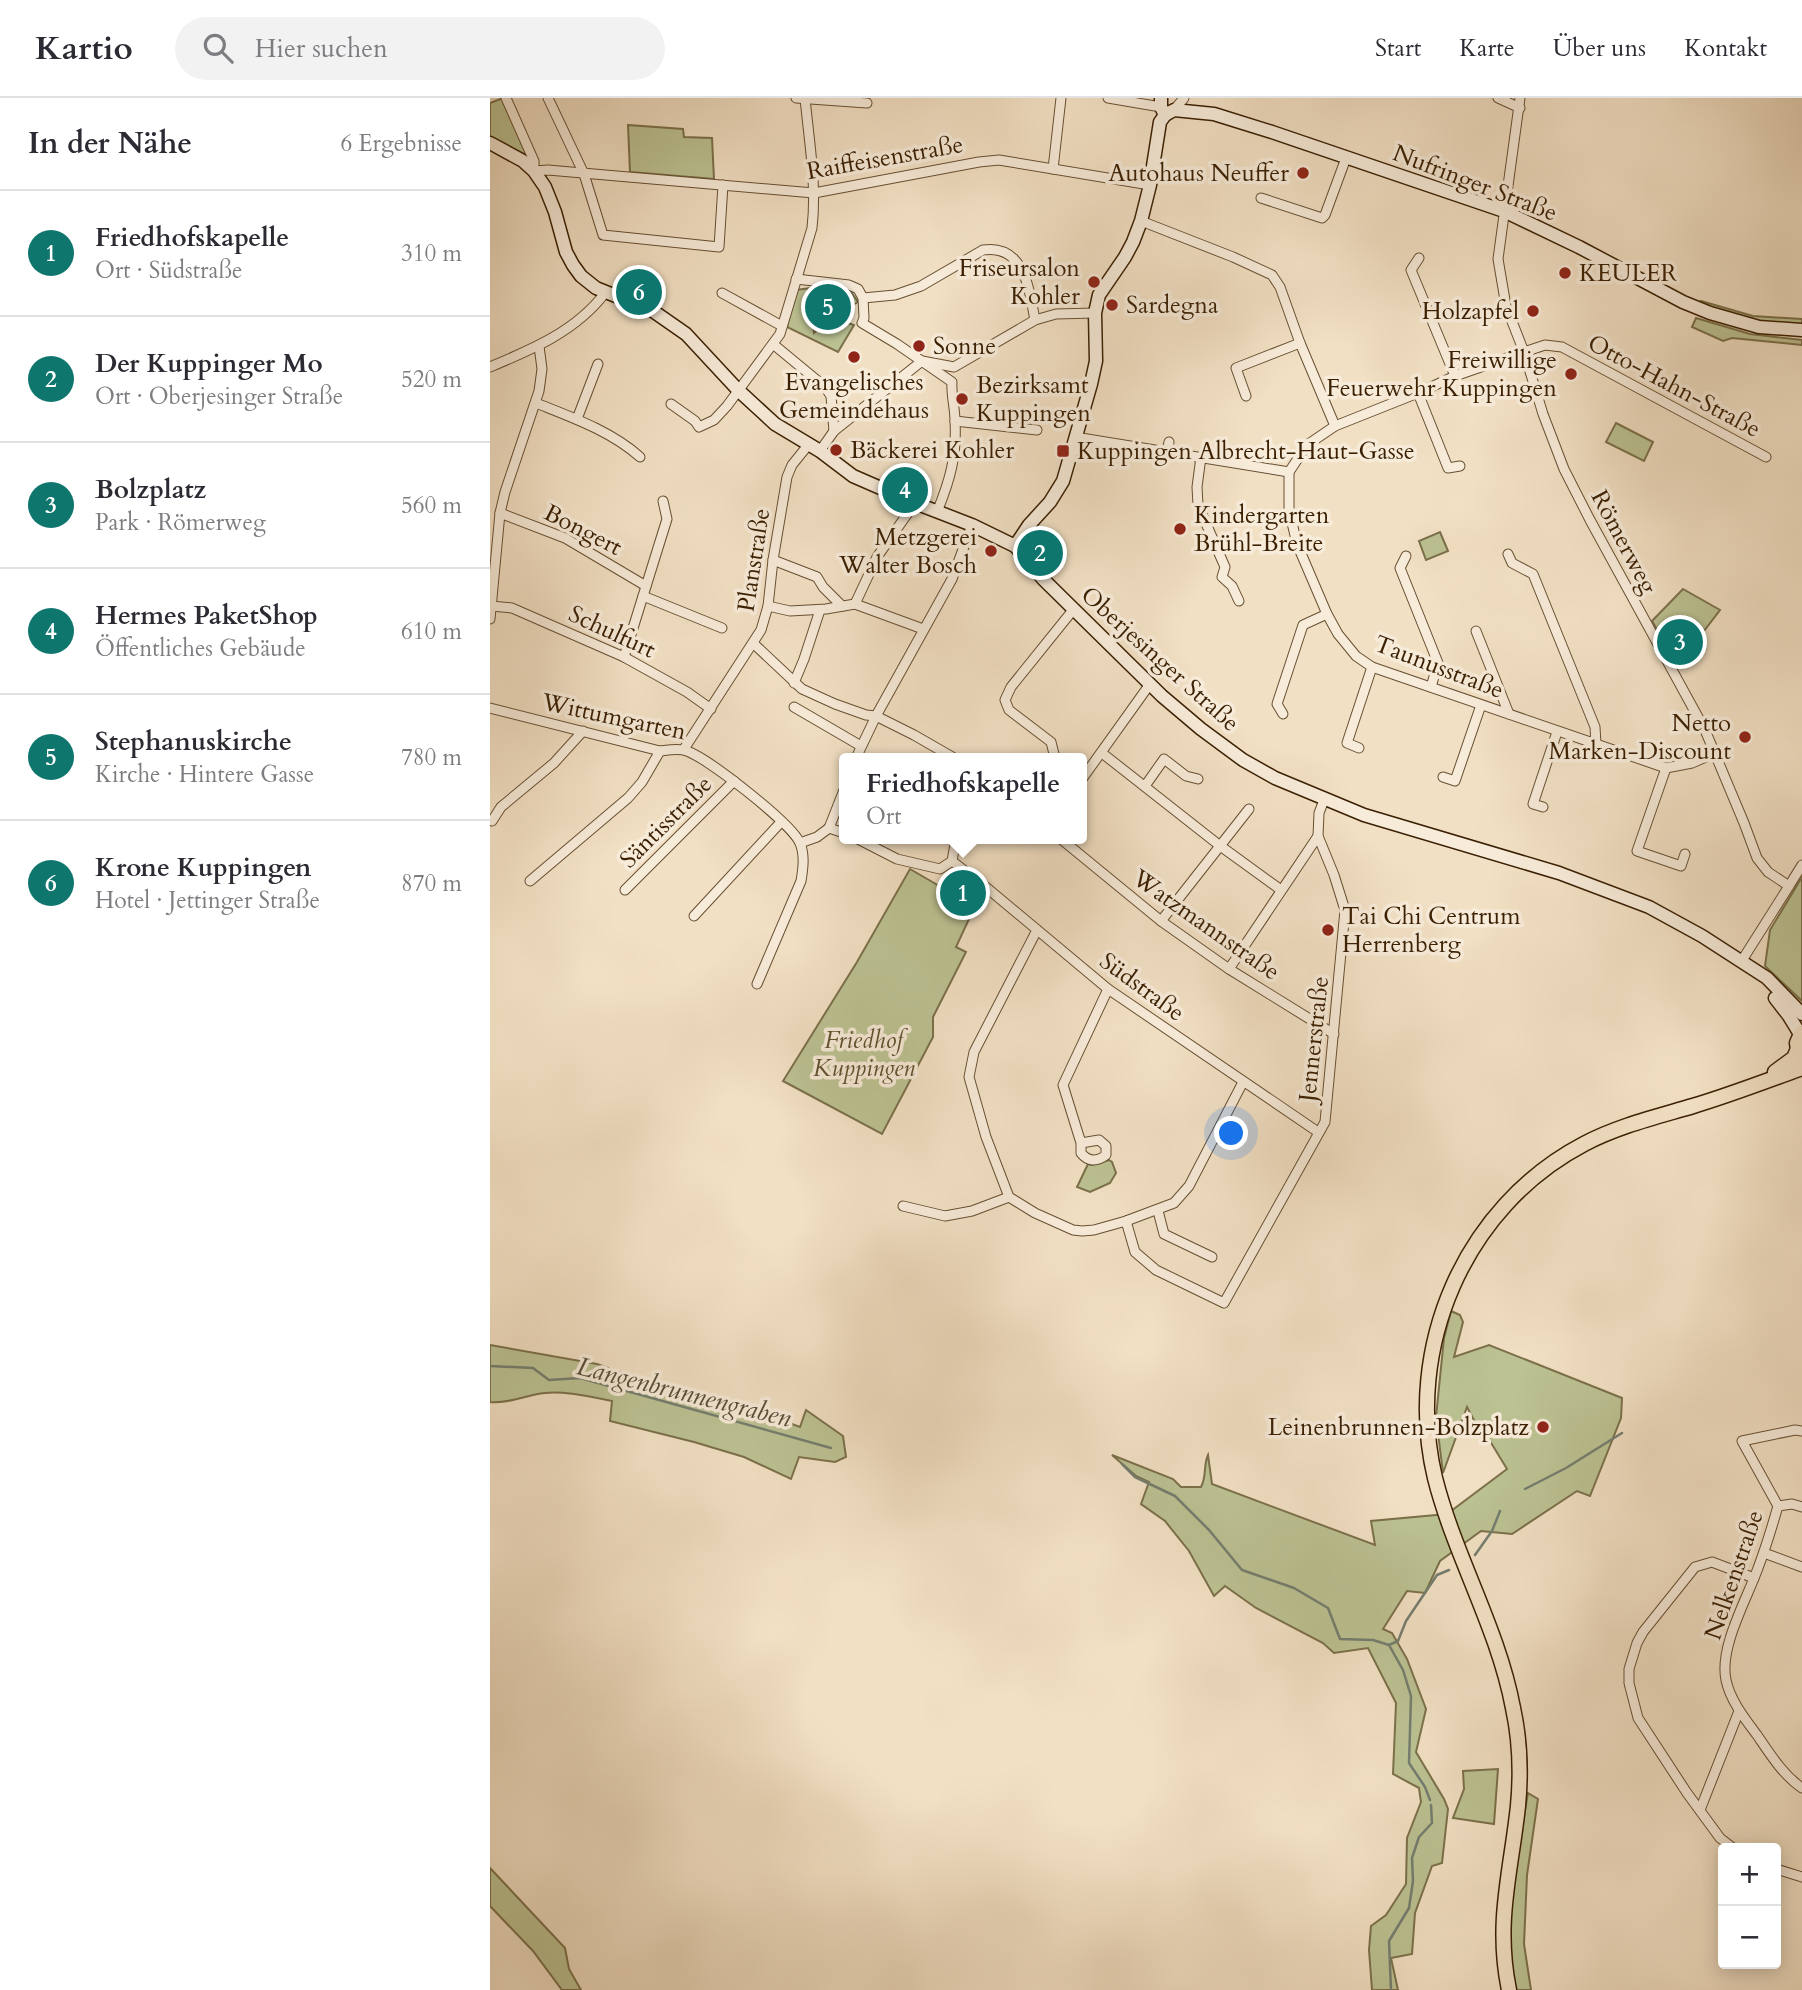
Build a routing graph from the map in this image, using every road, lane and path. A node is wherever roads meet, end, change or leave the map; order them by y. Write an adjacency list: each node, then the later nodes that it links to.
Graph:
1 (506, 98): 15 (street)
2 (548, 98): 16 (street)
3 (796, 98): 4 (street)
4 (805, 98): 9 (street); 19 (street)
5 (1061, 98): 14 (street)
6 (1108, 98): 11 (street)
7 (1184, 98): 11 (street)
8 (1499, 98): 10 (street)
9 (867, 103)
10 (1520, 103): 21 (street, Römerweg)
11 (1165, 108): 13 (main road, Nufringer Straße); 18 (main road)
12 (490, 143): 15 (main road)
13 (1346, 158): 20 (street); 21 (main road, Nufringer Straße)
14 (1053, 169): 18 (street, Raiffeisenstraße); 19 (street, Raiffeisenstraße)
15 (534, 171): 16 (street, Raiffeisenstraße); 25 (main road)
16 (583, 174): 17 (street, Raiffeisenstraße); 17 (street)
17 (723, 185): 19 (street, Raiffeisenstraße)
18 (1150, 185): 22 (main road)
19 (814, 193): 24 (street)
20 (1261, 198)
21 (1504, 211): 31 (main road, Nufringer Straße); 35 (street, Römerweg)
22 (1141, 221): 28 (main road); 32 (street)
23 (1419, 258): 40 (street)
24 (796, 279): 27 (street); 30 (street)
25 (605, 293): 34 (street); 42 (main road)
26 (722, 293): 30 (street)
27 (863, 298): 29 (street); 36 (street)
28 (1095, 313): 29 (street); 52 (main road)
29 (1035, 320): 39 (street)
30 (782, 326): 33 (street)
31 (1802, 330)
32 (1300, 343): 44 (street); 49 (street)
33 (774, 344): 42 (street); 51 (street)
34 (539, 346): 38 (street); 45 (street)
35 (1524, 352): 40 (street); 56 (street, Otto-Hahn-Straße); 106 (street, Römerweg)
36 (922, 361): 39 (street); 41 (street); 51 (street, Planstraße)
37 (598, 364): 47 (street)
38 (490, 366)
39 (954, 367): 41 (street)
40 (1455, 376): 43 (street)
41 (953, 382): 48 (street)
42 (738, 390): 46 (street); 53 (main road)
43 (1418, 393): 49 (street); 57 (street)
44 (1246, 396)
45 (536, 403): 47 (street); 62 (street)
46 (671, 404)
47 (577, 419): 54 (street)
48 (956, 421): 50 (street); 61 (street)
49 (1335, 426): 58 (street)
50 (1037, 430)
51 (834, 432): 53 (street, Planstraße)
52 (1075, 437): 55 (street); 64 (main road)
53 (814, 448): 60 (main road); 67 (street, Planstraße)
54 (640, 457)
55 (1201, 457): 58 (street); 70 (street)
56 (1766, 457)
57 (1460, 466)
58 (1289, 472): 77 (street, Taunusstraße)
59 (663, 501): 68 (street)
60 (915, 503): 61 (main road); 71 (street)
61 (937, 512): 63 (main road)
62 (500, 513): 68 (street, Bongert); 72 (street)
63 (972, 525): 64 (main road); 80 (street)
64 (1015, 546): 76 (main road, Oberjesinger Straße)
65 (1508, 554): 97 (street)
66 (1406, 556): 87 (street)
67 (773, 560): 73 (street, Planstraße); 74 (street)
68 (646, 586): 69 (street)
69 (643, 596): 79 (street); 83 (street)
70 (1238, 601)
71 (855, 604): 74 (street); 80 (street)
72 (491, 606): 78 (street); 83 (street, Schulfurt)
73 (768, 606): 75 (street); 82 (street, Planstraße)
74 (842, 606): 75 (street)
75 (820, 610): 85 (street)
76 (1073, 610): 86 (main road, Oberjesinger Straße); 105 (street)
77 (1327, 614): 84 (street, Taunusstraße); 93 (street)
78 (490, 619)
79 (722, 628)
80 (923, 629): 94 (street)
81 (1476, 631): 92 (street)
82 (754, 643): 85 (street); 91 (street, Planstraße)
83 (624, 657): 91 (street, Schulfurt)
84 (1372, 667): 87 (street, Taunusstraße); 99 (street)
85 (794, 683): 94 (street)
86 (1150, 684): 102 (street); 113 (main road, Oberjesinger Straße)
87 (1431, 687): 88 (street, Taunusstraße)
88 (1481, 705): 92 (street, Taunusstraße); 109 (street)
89 (794, 707): 98 (street)
90 (490, 708): 95 (street, Wittumgarten)
91 (711, 709): 100 (street, Planstraße)
92 (1509, 714): 96 (street, Taunusstraße)
93 (1283, 715)
94 (876, 716): 98 (street); 104 (street)
95 (583, 731): 101 (street, Wittumgarten); 117 (street)
96 (1557, 732): 97 (street, Taunusstraße); 115 (street)
97 (1597, 744): 107 (street, Taunusstraße)
98 (861, 746): 103 (street)
99 (1359, 748)
100 (684, 749): 101 (street, Wittumgarten); 111 (street, Wittumgarten)
101 (660, 751): 130 (street)
102 (1102, 752): 108 (street); 112 (street)
103 (858, 753)
104 (945, 753)
105 (1054, 753)
106 (1715, 753): 107 (street); 131 (street, Römerweg)
107 (1666, 768): 127 (street)
108 (1087, 772)
109 (1443, 777)
110 (1198, 779): 112 (street)
111 (734, 781): 118 (street, Wittumgarten); 132 (street, Säntisstraße)
112 (1145, 786): 126 (street)
113 (1324, 800): 121 (street); 137 (main road, Oberjesinger Straße)
114 (839, 803): 119 (street)
115 (1543, 807)
116 (1250, 809): 126 (street)
117 (492, 821)
118 (781, 822): 122 (street, Wittumgarten); 134 (street)
119 (829, 828): 120 (street); 122 (street)
120 (839, 831)
121 (1318, 836): 133 (street); 143 (street, Jennerstraße)
122 (800, 843): 139 (street)
123 (868, 844): 128 (street)
124 (955, 844): 128 (street)
125 (1067, 844): 135 (street, Watzmannstraße)
126 (1219, 845): 133 (street); 135 (street)
127 (1685, 854)
128 (952, 861): 136 (street, Südstraße)
129 (1802, 865): 131 (street)
130 (530, 881)
131 (1789, 886): 137 (street)
132 (625, 890)
133 (1281, 890): 138 (street)
134 (694, 916)
135 (1161, 922): 138 (street, Watzmannstraße)
136 (1037, 930): 140 (street, Südstraße); 150 (street)
137 (1744, 964): 141 (main road); 142 (main road)
138 (1229, 969): 143 (street, Watzmannstraße)
139 (757, 984)
140 (1108, 989): 146 (street, Südstraße); 149 (street)
141 (1802, 1014)
142 (1801, 1033): 144 (main road)
143 (1334, 1034): 148 (street, Jennerstraße)
144 (1800, 1056): 147 (main road)
145 (1802, 1068): 147 (main road)
146 (1242, 1082): 148 (street, Südstraße); 152 (street)
147 (1756, 1084): 167 (main road)
148 (1318, 1132): 153 (street, Jennerstraße)
149 (1081, 1143)
150 (1009, 1197): 151 (street); 153 (street)
151 (903, 1206)
152 (1158, 1211): 153 (street); 154 (street)
153 (1125, 1221)
154 (1212, 1257)
155 (1802, 1431): 156 (street, Nelkenstraße)
156 (1778, 1506): 157 (street); 158 (street, Nelkenstraße)
157 (1802, 1507)
158 (1764, 1553): 159 (street); 160 (street, Nelkenstraße)
159 (1802, 1567)
160 (1754, 1578): 161 (street, Nelkenstraße); 163 (street)
161 (1739, 1711): 162 (street, Nelkenstraße); 163 (street)
162 (1802, 1788)
163 (1700, 1810): 164 (street)
164 (1726, 1843)
165 (1781, 1871): 166 (street)
166 (1802, 1877)
167 (1509, 1990)

